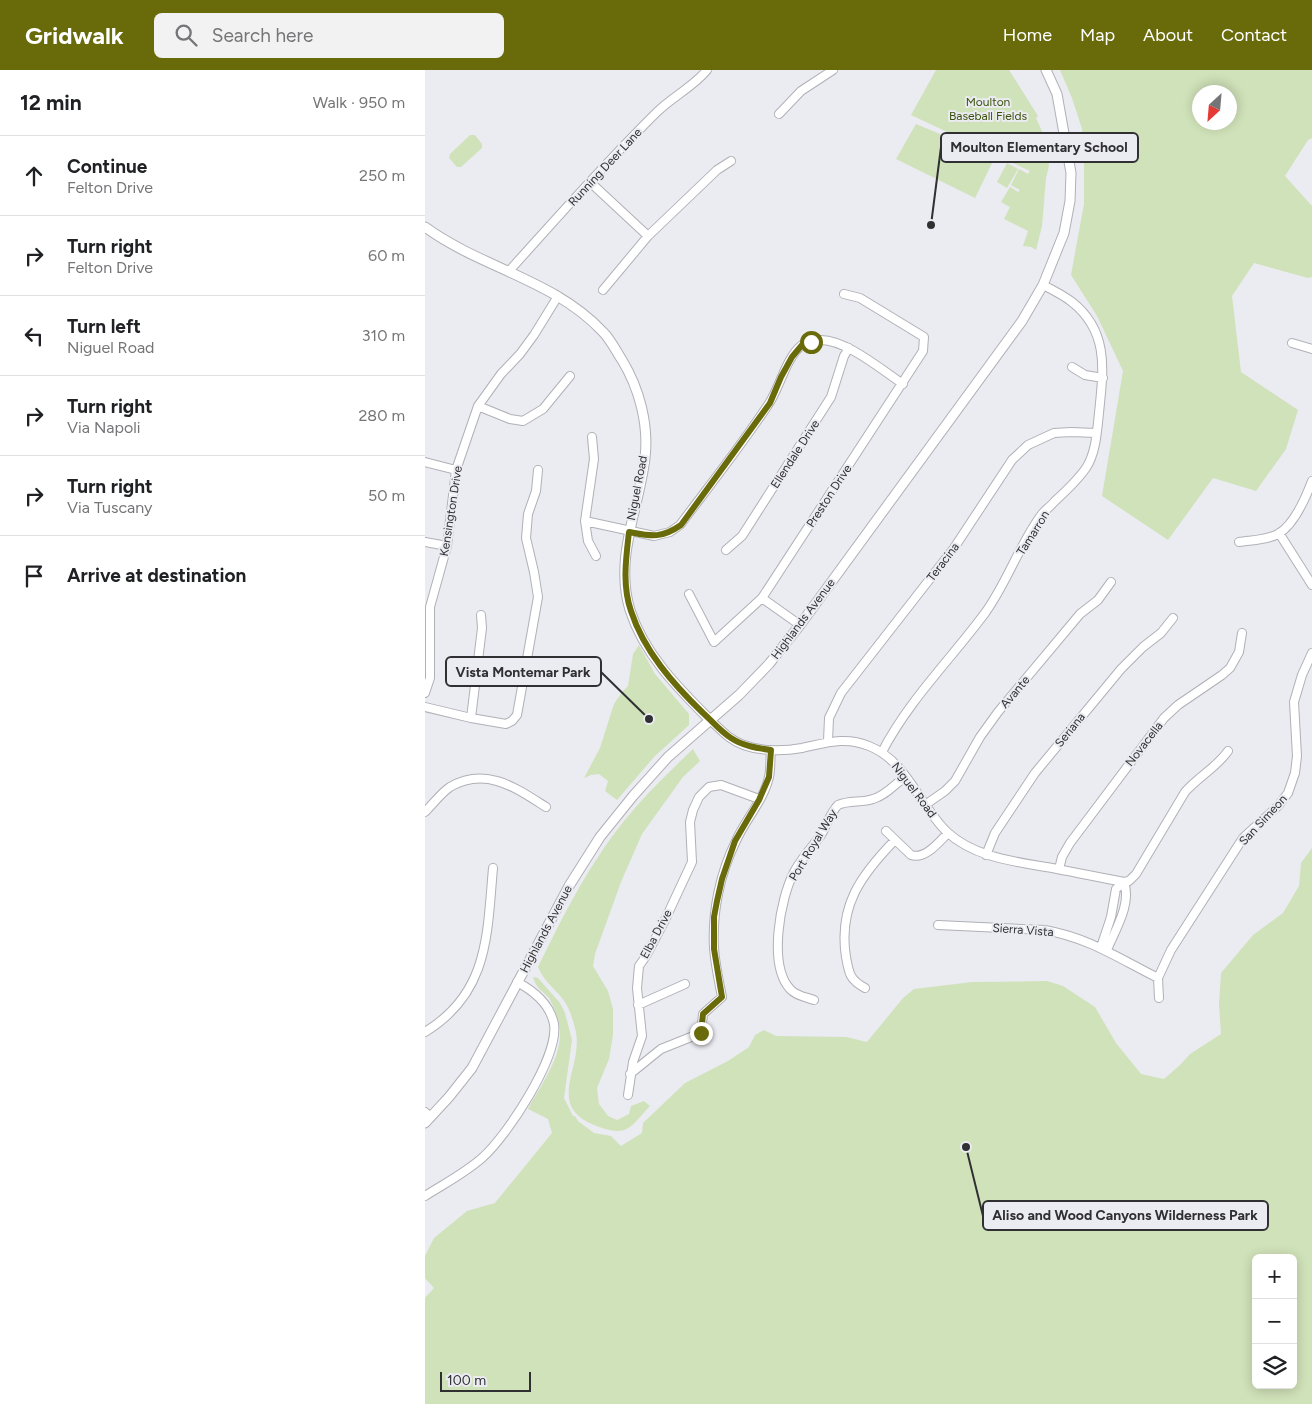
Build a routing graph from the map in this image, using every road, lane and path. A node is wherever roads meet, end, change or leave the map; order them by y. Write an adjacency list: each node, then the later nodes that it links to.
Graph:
1 (707, 70): 6 (street, Running Deer Lane)
2 (833, 70): 4 (street)
3 (1046, 70): 10 (main road, Highlands Avenue)
4 (779, 114)
5 (731, 161): 8 (street)
6 (590, 182): 8 (street); 9 (street, Running Deer Lane)
7 (425, 227): 9 (main road, Niguel Road)
8 (648, 236): 11 (street)
9 (509, 271): 13 (main road, Niguel Road)
10 (1043, 285): 19 (street, Tamarron); 43 (main road, Highlands Avenue)
11 (603, 290)
12 (845, 294): 20 (street, Preston Drive)
13 (558, 296): 21 (street, Kensington Drive); 29 (main road, Niguel Road)
14 (1292, 343): 16 (street)
15 (849, 348): 20 (street); 29 (street); 34 (street, Ellendale Drive)
16 (1312, 349)
17 (1073, 367): 19 (street)
18 (570, 376): 21 (street)
19 (1103, 378): 22 (street, Tamarron)
20 (903, 384): 39 (street, Preston Drive)
21 (478, 406): 25 (street, Kensington Drive)
22 (1096, 433): 51 (street, Teracina); 54 (street, Tamarron)
23 (592, 437): 28 (street)
24 (425, 462): 25 (street)
25 (456, 470): 33 (street, Kensington Drive)
26 (538, 470): 49 (street)
27 (1312, 481): 30 (street)
28 (585, 521): 29 (street); 35 (street)
29 (629, 532): 50 (main road, Niguel Road)
30 (1279, 533): 32 (street); 37 (street)
31 (425, 542): 33 (street)
32 (1239, 542)
33 (447, 546): 40 (street, Kensington Drive)
34 (726, 550)
35 (596, 556)
36 (1111, 582): 57 (street, Avante)
37 (1312, 585)
38 (689, 594): 39 (street, Preston Drive)
39 (761, 598): 43 (street)
40 (428, 607): 46 (street, Kensington Drive)
41 (481, 615): 49 (street)
42 (1173, 618): 63 (street, Seriana)
43 (800, 625): 50 (main road, Highlands Avenue)
44 (1241, 632): 65 (street, Novacella)
45 (1312, 653): 69 (street, San Simeon)
46 (427, 678): 47 (street, Kensington Drive)
47 (425, 693)
48 (425, 707): 49 (street)
49 (471, 718)
50 (709, 719): 52 (street, Niguel Road); 70 (main road, Highlands Avenue)
51 (828, 741): 52 (street, Niguel Road); 54 (street, Niguel Road)
52 (771, 750): 56 (street)
53 (1228, 751): 66 (street)
54 (882, 752): 55 (street, Niguel Road)
55 (905, 777): 57 (street, Niguel Road); 74 (street, Port Royal Way)
56 (759, 800): 75 (street, Elba Drive); 77 (street)
57 (925, 805): 61 (street, Niguel Road)
58 (547, 807): 59 (street)
59 (425, 812)
60 (886, 831): 62 (street)
61 (948, 833): 62 (street); 63 (street, Niguel Road)
62 (895, 840): 72 (street)
63 (986, 855): 65 (street, Niguel Road)
64 (493, 868): 76 (street)
65 (1059, 869): 66 (street, Niguel Road)
66 (1124, 882): 68 (street); 68 (street)
67 (938, 925): 68 (street, Sierra Vista)
68 (1104, 949): 69 (street, Sierra Vista)
69 (1158, 978): 73 (street, San Simeon)
70 (517, 982): 79 (main road, Highlands Avenue); 80 (street)
71 (685, 984): 75 (street)
72 (865, 988)
73 (1159, 998)
74 (814, 1000)
75 (638, 1005): 77 (street, Elba Drive)
76 (425, 1032)
77 (630, 1074): 78 (street, Elba Drive)
78 (627, 1094)
79 (427, 1117)
80 (425, 1196)

